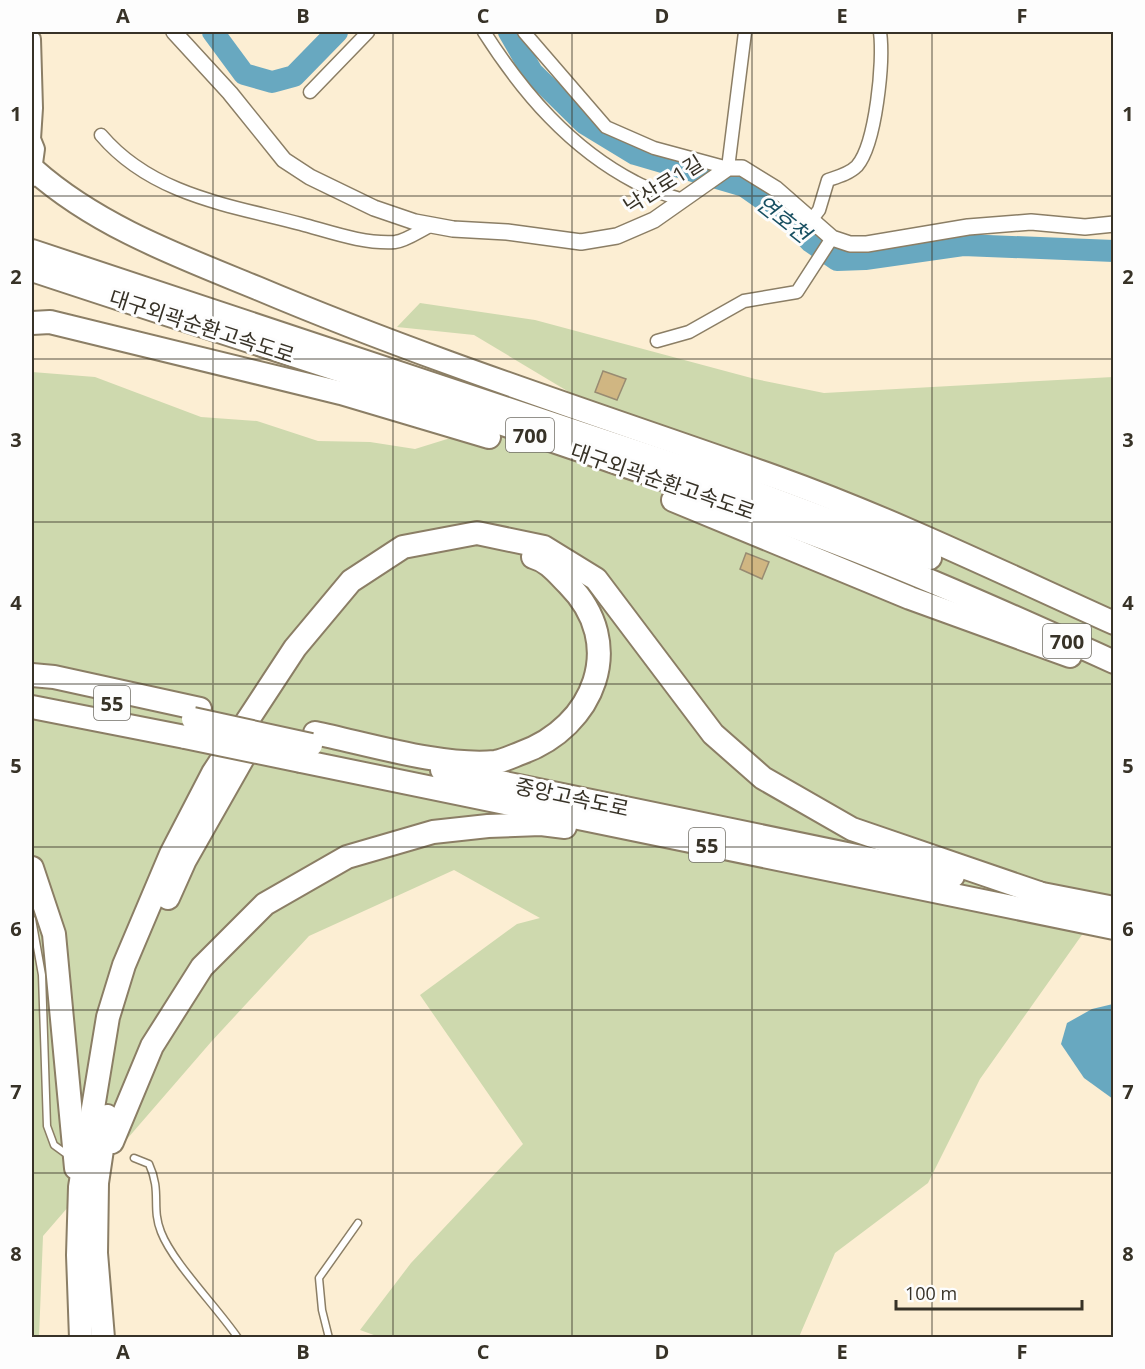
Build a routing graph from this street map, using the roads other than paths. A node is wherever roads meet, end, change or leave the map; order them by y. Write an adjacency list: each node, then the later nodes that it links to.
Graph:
1 (174, 32): 15 (street, 낙산로1길)
2 (368, 32): 8 (street)
3 (484, 32): 12 (street)
4 (524, 32): 10 (street)
5 (745, 32): 10 (street)
6 (880, 32): 13 (street)
7 (32, 39): 11 (main road)
8 (310, 92)
9 (101, 135): 15 (street)
10 (728, 168): 12 (street, 낙산로1길); 13 (street, 낙산로1길)
11 (33, 174): 21 (highway)
12 (682, 200): 15 (street, 낙산로1길)
13 (812, 219): 16 (street, 낙산로1길)
14 (1113, 224): 16 (street)
15 (432, 225)
16 (830, 241): 20 (street)
17 (32, 252): 22 (highway, 대구외곽순환고속도로 / 700)
18 (32, 270): 23 (highway, 대구외곽순환고속도로 / 700)
19 (32, 324): 24 (highway)
20 (657, 341)
21 (1113, 623)
22 (1113, 634)
23 (1113, 662)
24 (1113, 670)
25 (32, 675): 28 (highway)
26 (32, 686): 28 (highway, 중앙고속도로 / 55)
27 (32, 707): 28 (highway, 중앙고속도로 / 55)
28 (193, 722): 29 (highway, 중앙고속도로 / 55, bridge)
29 (309, 746): 30 (highway, 중앙고속도로 / 55); 32 (highway, 중앙고속도로 / 55); 38 (highway)
30 (704, 845): 35 (highway, 중앙고속도로 / 55); 38 (highway)
31 (32, 868): 38 (highway)
32 (1039, 893): 33 (highway, 중앙고속도로 / 55); 38 (highway)
33 (1113, 908)
34 (32, 919): 36 (lane)
35 (1113, 928)
36 (65, 1153)
37 (134, 1158): 42 (lane)
38 (88, 1185): 40 (highway); 41 (highway)
39 (358, 1223): 43 (lane)
40 (81, 1338)
41 (103, 1338)
42 (238, 1338)
43 (329, 1338)

